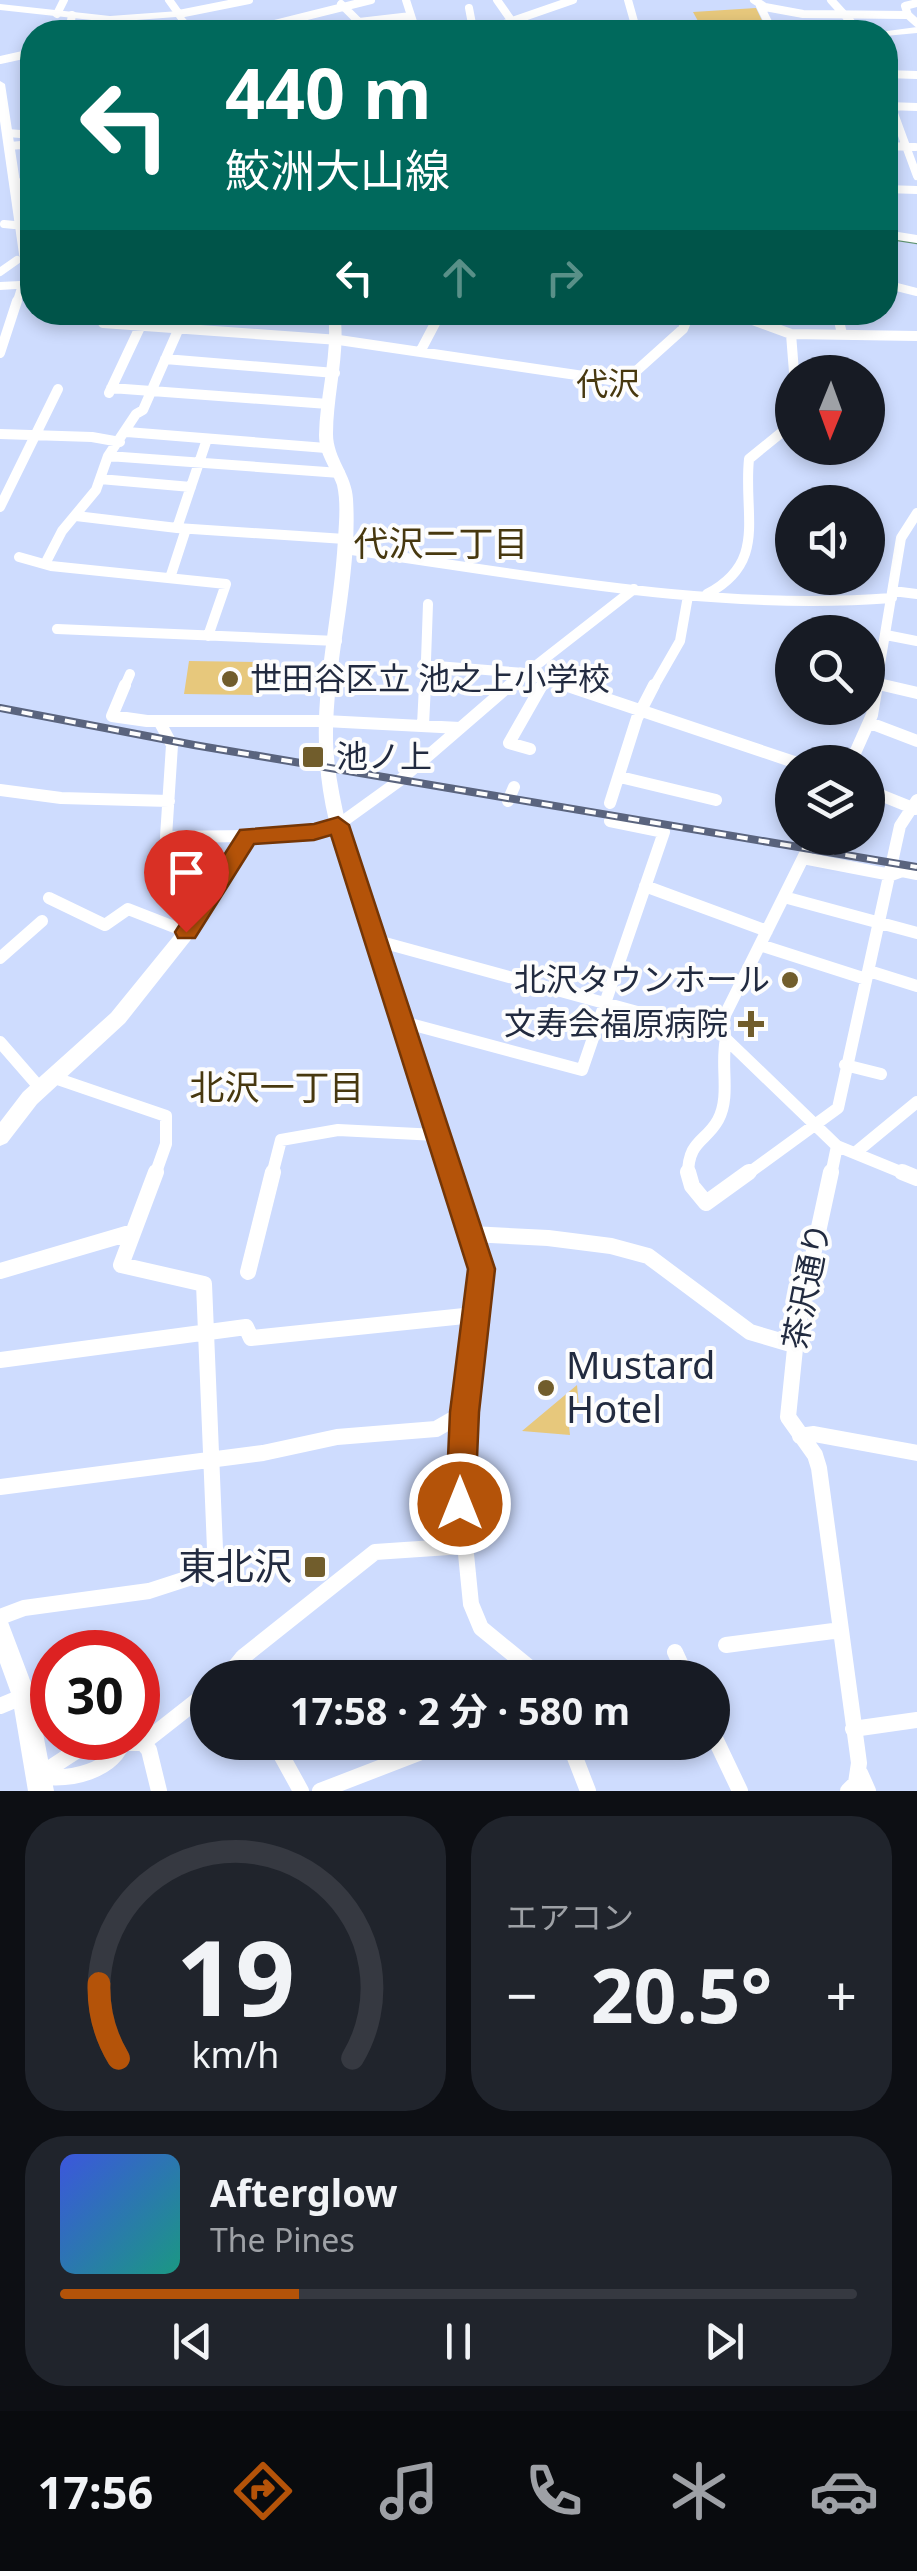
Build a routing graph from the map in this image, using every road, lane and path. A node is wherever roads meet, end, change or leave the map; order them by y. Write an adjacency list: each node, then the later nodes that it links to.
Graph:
1 (64, 0): 13 (street)
2 (371, 0): 10 (street)
3 (406, 0): 16 (street)
4 (498, 0): 25 (street)
5 (574, 0): 25 (street)
6 (832, 0): 14 (street)
7 (244, 1): 19 (street)
8 (757, 3): 14 (street)
9 (917, 3): 15 (street)
10 (340, 4): 20 (street); 21 (street)
11 (0, 8): 13 (main road)
12 (469, 8): 24 (street)
13 (65, 14): 17 (street); 18 (main road)
14 (844, 14): 15 (street); 26 (street)
15 (908, 15): 27 (street)
16 (411, 16): 22 (street); 23 (street)
17 (66, 20)
18 (148, 20)
19 (198, 20)
20 (300, 20)
21 (357, 20)
22 (376, 20)
23 (412, 20)
24 (474, 20)
25 (510, 20)
26 (849, 20)
27 (917, 23)
28 (0, 88): 30 (main road)
29 (898, 123): 31 (street)
30 (6, 135): 34 (main road)
31 (912, 147): 33 (street)
32 (0, 170): 34 (street)
33 (917, 176)
34 (15, 179): 35 (street); 36 (main road); 37 (main road)
35 (20, 180)
36 (20, 223)
37 (18, 228): 38 (main road); 39 (main road)
38 (20, 231)
39 (20, 240)
40 (20, 288): 41 (street)
41 (4, 322): 55 (street)
42 (140, 325): 60 (street)
43 (153, 325): 49 (street)
44 (336, 325): 53 (main road)
45 (434, 325): 54 (street)
46 (684, 325): 54 (street)
47 (766, 325): 50 (street)
48 (840, 325): 51 (street)
49 (180, 327): 53 (street); 57 (street)
50 (791, 334): 51 (street); 56 (street)
51 (842, 334): 52 (street)
52 (917, 336)
53 (339, 340): 54 (street); 58 (main road)
54 (422, 350)
55 (0, 353)
56 (793, 355)
57 (166, 360): 58 (street); 60 (street)
58 (335, 373): 61 (main road)
59 (58, 388): 63 (street)
60 (152, 392): 61 (street); 64 (street)
61 (328, 404): 67 (main road)
62 (0, 434): 63 (street)
63 (36, 436): 64 (street); 73 (street)
64 (123, 437): 66 (street); 68 (street)
65 (775, 437): 84 (street)
66 (207, 439): 67 (street); 69 (street)
67 (326, 448): 70 (main road)
68 (108, 456): 69 (street); 71 (street)
69 (198, 465): 70 (street); 72 (street)
70 (340, 473): 77 (main road)
71 (100, 479): 72 (street); 74 (street)
72 (191, 487): 76 (street)
73 (0, 506)
74 (76, 516): 76 (street); 79 (street)
75 (915, 521): 82 (street)
76 (182, 528): 77 (street); 80 (street)
77 (344, 544): 81 (street); 89 (main road)
78 (19, 557): 79 (street)
79 (45, 564): 80 (street)
80 (170, 578): 88 (street)
81 (634, 589): 84 (street); 93 (street)
82 (892, 594): 83 (street); 84 (street); 87 (street)
83 (917, 594)
84 (693, 596): 98 (street)
85 (428, 604): 92 (street)
86 (57, 629): 88 (street)
87 (886, 635): 90 (street); 91 (street)
88 (208, 636): 89 (street)
89 (336, 641): 100 (main road)
90 (885, 641)
91 (917, 641)
92 (424, 666): 93 (street); 102 (street)
93 (524, 673): 95 (street); 104 (street)
94 (130, 674): 99 (street)
95 (546, 680): 98 (street); 107 (street)
96 (885, 686): 97 (street)
97 (917, 694)
98 (641, 708): 108 (street); 109 (street)
99 (119, 716): 101 (street); 105 (street)
100 (324, 720): 101 (street); 102 (street); 119 (main road)
101 (158, 721): 114 (street)
102 (423, 725): 104 (street)
103 (875, 725): 106 (street)
104 (460, 728): 119 (street)
105 (112, 732)
106 (917, 741)
107 (530, 749)
108 (775, 755)
109 (620, 777): 113 (street); 116 (street)
110 (514, 787): 115 (street)
111 (0, 790): 114 (street)
112 (885, 796): 117 (street)
113 (716, 800)
114 (169, 801): 120 (street)
115 (508, 801)
116 (610, 803)
117 (915, 806): 124 (street)
118 (610, 821): 125 (street)
119 (338, 825): 120 (main road); 133 (street)
120 (248, 836): 130 (main road)
121 (804, 855): 122 (street)
122 (803, 858): 124 (street); 126 (street)
123 (917, 874): 124 (street)
124 (890, 875): 129 (street)
125 (645, 886): 132 (street); 137 (street)
126 (784, 897): 129 (street); 132 (street)
127 (49, 898): 130 (street)
128 (42, 922): 134 (street)
129 (882, 923): 131 (street); 135 (street)
130 (186, 932): 143 (main road)
131 (917, 933)
132 (763, 938): 135 (street); 139 (street)
133 (374, 940): 137 (street); 138 (street)
134 (0, 958)
135 (868, 975): 136 (street); 141 (street)
136 (917, 986)
137 (605, 1005): 138 (street); 139 (street)
138 (400, 1022): 146 (street)
139 (718, 1032): 145 (street); 145 (street)
140 (0, 1042): 143 (street)
141 (845, 1066): 142 (street); 145 (street)
142 (881, 1074)
143 (46, 1083): 147 (main road); 151 (street)
144 (917, 1102): 149 (street)
145 (816, 1124): 148 (street)
146 (438, 1135): 152 (street); 154 (street)
147 (0, 1137)
148 (837, 1146): 149 (street); 157 (street, 茶沢通り)
149 (855, 1153): 150 (street)
150 (917, 1178)
151 (132, 1232): 153 (street); 156 (street)
152 (471, 1234): 155 (street); 157 (street)
153 (0, 1271)
154 (248, 1272)
155 (474, 1316): 156 (street); 159 (street)
156 (206, 1332): 158 (street); 162 (street)
157 (794, 1346): 160 (street, 茶沢通り)
158 (0, 1360)
159 (464, 1412): 162 (street); 164 (street)
160 (800, 1436): 161 (street); 167 (street, 茶沢通り)
161 (917, 1453)
162 (214, 1459): 163 (street); 165 (street)
163 (0, 1488)
164 (464, 1546): 170 (street); 173 (street)
165 (0, 1617)
166 (0, 1630): 175 (main road)
167 (841, 1630): 168 (street); 179 (street, 茶沢通り)
168 (726, 1645)
169 (675, 1652): 174 (street)
170 (243, 1657): 171 (street); 172 (street)
171 (241, 1660)
172 (243, 1660)
173 (520, 1660)
174 (679, 1660)
175 (12, 1701): 190 (main road)
176 (190, 1703): 178 (street)
177 (917, 1720): 179 (street)
178 (160, 1723)
179 (853, 1729): 189 (street, 茶沢通り)
180 (54, 1760): 190 (street)
181 (90, 1760): 188 (street)
182 (111, 1760): 188 (street)
183 (151, 1760): 191 (street)
184 (284, 1760): 192 (street)
185 (400, 1760): 193 (street)
186 (576, 1760): 194 (street)
187 (725, 1760): 195 (street)
188 (90, 1771): 190 (street)
189 (860, 1773): 196 (street); 197 (street, 茶沢通り)
190 (40, 1783)
191 (159, 1791)
192 (300, 1791)
193 (320, 1791)
194 (588, 1791)
195 (740, 1791)
196 (848, 1791)
197 (868, 1791)

